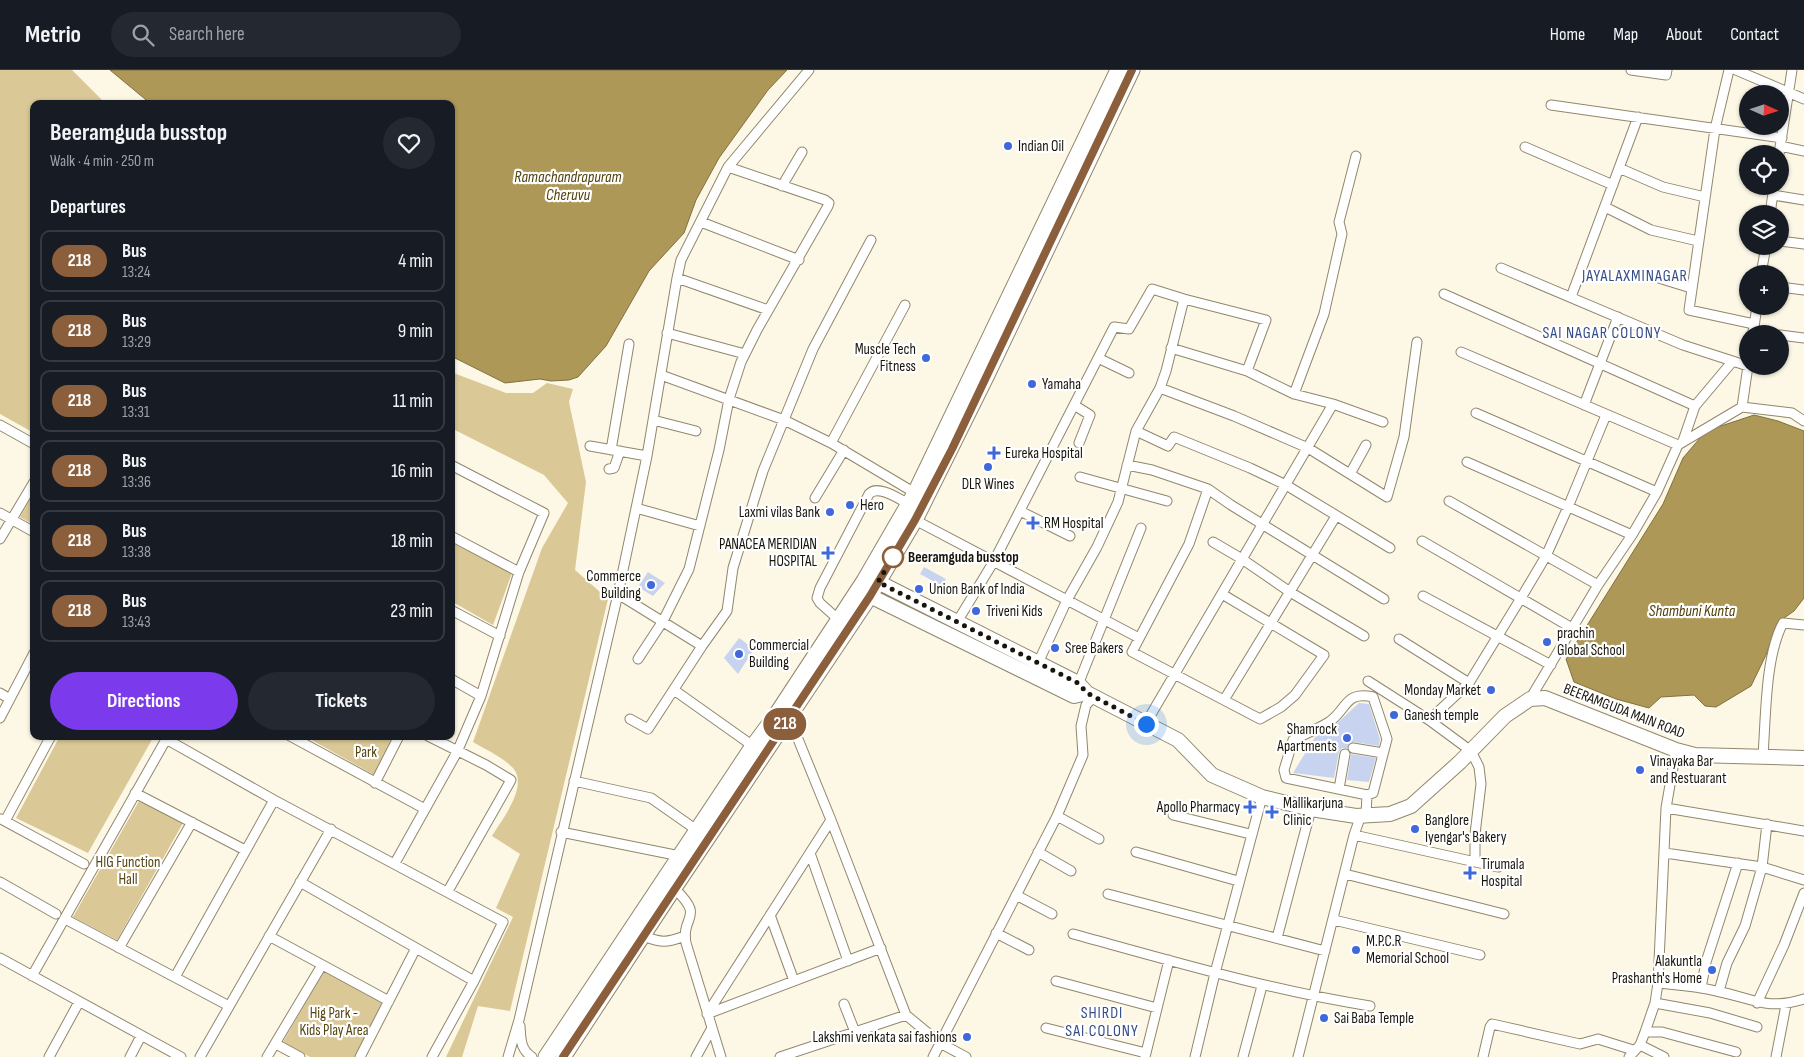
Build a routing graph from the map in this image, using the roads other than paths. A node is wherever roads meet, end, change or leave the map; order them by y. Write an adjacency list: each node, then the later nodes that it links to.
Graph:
1 (808, 70): 22 (street)
2 (1118, 70): 61 (highway)
3 (1132, 70): 61 (highway)
4 (1632, 70): 5 (street)
5 (1667, 70)
6 (1729, 70): 15 (street)
7 (1736, 70): 9 (street)
8 (1792, 70): 10 (street)
9 (1770, 85)
10 (1789, 87)
11 (1789, 93): 12 (street)
12 (1804, 99)
13 (1551, 105): 14 (street)
14 (1638, 117): 15 (street); 23 (street)
15 (1715, 129): 16 (street); 27 (street)
16 (1776, 145)
17 (1525, 147): 24 (street)
18 (1789, 148): 19 (street)
19 (1804, 151)
20 (802, 152): 25 (street)
21 (1356, 156): 67 (street)
22 (728, 167): 25 (street); 30 (street)
23 (1619, 168): 24 (street); 27 (street)
24 (1613, 185): 29 (street)
25 (782, 186): 35 (street)
26 (1787, 195): 28 (street)
27 (1704, 197): 32 (street)
28 (1804, 200)
29 (1605, 207): 32 (street); 43 (street)
30 (701, 222): 35 (street); 38 (street)
31 (871, 240): 77 (street)
32 (1698, 241): 39 (street)
33 (1789, 242): 34 (street)
34 (1804, 244)
35 (799, 260): 46 (street)
36 (1501, 268): 43 (street)
37 (1649, 275): 39 (street)
38 (677, 278): 46 (street); 49 (street)
39 (1691, 288): 48 (street)
40 (1789, 288): 41 (street)
41 (1804, 290)
42 (1444, 294): 59 (street)
43 (1571, 297): 47 (street)
44 (1184, 299): 54 (street); 57 (street); 62 (street)
45 (904, 305): 84 (street)
46 (768, 310): 56 (street)
47 (1618, 317): 58 (street); 59 (street)
48 (1740, 325)
49 (668, 333): 56 (street); 64 (street)
50 (1789, 336): 51 (street)
51 (1804, 338)
52 (1416, 342): 98 (street)
53 (629, 344): 90 (street)
54 (1171, 348): 62 (street); 66 (street)
55 (1461, 352): 71 (street)
56 (745, 354): 68 (street)
57 (1098, 358): 63 (street); 69 (street)
58 (1732, 362): 60 (street); 72 (street)
59 (1600, 364): 71 (street); 72 (street)
60 (1739, 364)
61 (983, 369): 106 (highway); 115 (highway)
62 (1247, 371): 67 (street)
63 (1130, 373)
64 (660, 375): 68 (street); 76 (street)
65 (1747, 375): 73 (street)
66 (1160, 388): 82 (street); 89 (street)
67 (1294, 394): 70 (street)
68 (729, 398): 77 (street); 117 (street)
69 (1074, 404): 85 (street); 111 (street)
70 (1333, 404): 79 (street); 89 (street)
71 (1584, 405): 75 (street)
72 (1695, 406): 86 (street)
73 (1742, 407): 78 (street); 86 (street)
74 (1476, 413): 94 (street)
75 (1606, 415): 86 (street); 94 (street)
76 (653, 420): 81 (street); 92 (street)
77 (784, 420): 84 (street); 155 (street)
78 (1804, 421)
79 (1383, 422)
80 (0, 425): 83 (street)
81 (696, 431)
82 (1136, 431): 95 (street); 100 (street)
83 (30, 442)
84 (831, 443): 91 (street)
85 (1079, 443)
86 (1680, 443): 104 (street)
87 (1366, 444): 98 (street)
88 (590, 446): 90 (street)
89 (1308, 448): 98 (street); 100 (street)
90 (616, 450): 92 (street); 97 (street)
91 (844, 450): 105 (street); 106 (street)
92 (646, 456): 110 (street)
93 (1467, 462): 109 (street)
94 (1588, 462): 104 (street); 109 (street)
95 (1127, 465): 101 (street); 103 (street)
96 (455, 467): 131 (street)
97 (609, 469)
98 (1350, 474)
99 (1080, 477): 101 (street)
100 (1286, 485): 113 (street); 116 (street)
101 (1122, 487): 108 (street); 141 (street)
102 (30, 489): 114 (street)
103 (1208, 489): 116 (street); 152 (street)
104 (1657, 492): 120 (street)
105 (815, 498)
106 (912, 499): 144 (highway); 144 (street)
107 (1449, 500): 128 (street)
108 (1167, 501)
109 (1568, 507): 120 (street); 128 (street)
110 (636, 508): 117 (street); 135 (street)
111 (1020, 510): 121 (street); 130 (street)
112 (0, 513): 114 (street)
113 (1336, 516): 126 (street); 127 (street)
114 (12, 520): 119 (street); 123 (street)
115 (915, 520): 130 (street); 132 (highway)
116 (1263, 524): 127 (street); 129 (street)
117 (700, 526): 145 (street)
118 (1141, 528): 143 (street)
119 (30, 530)
120 (1632, 535): 133 (street)
121 (1070, 536)
122 (455, 538): 131 (street)
123 (0, 539)
124 (1422, 541): 139 (street)
125 (1213, 542): 129 (street)
126 (1390, 548)
127 (1312, 555): 134 (street); 140 (street)
128 (1546, 556): 133 (street); 139 (street)
129 (1242, 559): 134 (street); 136 (street)
130 (994, 562): 141 (street); 146 (street)
131 (519, 572): 150 (street)
132 (878, 582): 137 (highway); 146 (main road)
133 (1598, 585): 149 (street)
134 (1290, 592): 147 (street); 151 (street)
135 (618, 594): 145 (street); 191 (street)
136 (1222, 594): 147 (street); 160 (street)
137 (870, 596): 165 (main road); 171 (highway)
138 (1423, 596): 153 (street)
139 (1521, 598): 149 (street); 153 (street)
140 (1384, 599)
141 (1067, 600): 143 (street); 158 (street)
142 (455, 612): 150 (street)
143 (1104, 619): 152 (street); 165 (street)
144 (839, 620): 182 (highway)
145 (663, 621): 155 (street); 156 (street)
146 (957, 622): 158 (main road)
147 (1271, 623): 170 (street); 170 (street)
148 (1804, 624): 189 (street)
149 (1572, 628): 159 (street)
150 (500, 636): 167 (street)
151 (1364, 636)
152 (1139, 638): 160 (street)
153 (1498, 638): 159 (street); 163 (street)
154 (1399, 639): 163 (street)
155 (702, 646): 164 (street)
156 (638, 658)
157 (30, 661): 168 (street)
158 (1038, 663): 165 (main road)
159 (1550, 665): 169 (street)
160 (1175, 673): 170 (street); 175 (street)
161 (1368, 680): 174 (street)
162 (455, 681): 167 (street)
163 (1469, 684): 174 (street)
164 (674, 690): 173 (street); 182 (street)
165 (1083, 692): 175 (main road); 205 (street)
166 (0, 693): 168 (street)
167 (481, 696): 186 (street)
168 (10, 698): 172 (street)
169 (1530, 699): 184 (main road, BEERAMGUDA MAIN ROAD); 185 (main road)
170 (1224, 700)
171 (789, 717): 196 (highway); 207 (street)
172 (0, 718)
173 (630, 719)
174 (1429, 720): 185 (street)
175 (1146, 724): 197 (main road)
176 (49, 740): 206 (street)
177 (166, 740): 194 (street)
178 (170, 740): 198 (street)
179 (297, 740): 192 (street)
180 (397, 740): 192 (street)
181 (435, 740): 186 (street)
182 (753, 746): 196 (highway)
183 (1353, 748): 187 (street)
184 (1676, 750): 189 (main road, BEERAMGUDA MAIN ROAD); 199 (street)
185 (1472, 751): 204 (main road); 223 (street)
186 (457, 752): 200 (street); 236 (street)
187 (1383, 753): 193 (street); 195 (street)
188 (1345, 754): 193 (street)
189 (1763, 755): 190 (main road, BEERAMGUDA MAIN ROAD)
190 (1804, 758)
191 (574, 781): 211 (street); 213 (street)
192 (375, 783): 200 (street)
193 (1339, 789): 195 (street)
194 (135, 793): 208 (street); 244 (street)
195 (1367, 795): 204 (street)
196 (727, 797): 202 (highway)
197 (1262, 797): 201 (main road); 214 (street)
198 (274, 800): 210 (street); 217 (street)
199 (1666, 808): 209 (street); 220 (street)
200 (425, 809): 224 (street)
201 (1311, 809): 204 (main road); 252 (street)
202 (715, 815): 211 (highway); 235 (highway)
203 (1173, 815): 214 (street)
204 (1364, 815): 215 (street)
205 (1057, 816): 216 (street); 218 (street)
206 (2, 820): 226 (street)
207 (831, 820): 221 (street); 255 (street)
208 (192, 822): 217 (street); 253 (street)
209 (1767, 824): 212 (street); 228 (street)
210 (331, 828): 224 (street); 234 (street)
211 (698, 831): 222 (highway)
212 (1804, 831)
213 (561, 832): 222 (street); 286 (street)
214 (1250, 834): 232 (street)
215 (1354, 835): 223 (street); 230 (street)
216 (1099, 839)
217 (245, 850): 265 (street)
218 (1038, 852): 229 (street); 238 (street)
219 (1136, 852): 232 (street)
220 (1665, 853): 225 (street); 269 (street)
221 (810, 854): 243 (street); 261 (street)
222 (680, 856): 308 (highway)
223 (1475, 862): 227 (street)
224 (395, 863): 236 (street)
225 (1738, 863): 228 (street); 271 (street)
226 (84, 864)
227 (1498, 867)
228 (1762, 867): 231 (street); 272 (street)
229 (1071, 871)
230 (1346, 874): 242 (street); 245 (street)
231 (1804, 880)
232 (1238, 881): 246 (street)
233 (0, 882): 240 (street)
234 (300, 882): 249 (street); 254 (street)
235 (674, 888): 250 (highway); 251 (street)
236 (448, 891): 266 (street)
237 (1804, 893): 278 (street)
238 (1016, 894): 241 (street); 247 (street)
239 (1108, 894): 246 (street)
240 (56, 914)
241 (1052, 914)
242 (1504, 914)
243 (770, 915): 267 (street); 284 (street)
244 (65, 919): 253 (street); 264 (street)
245 (1334, 920): 257 (street); 258 (street)
246 (1227, 925): 252 (street); 263 (street)
247 (996, 933): 256 (street); 293 (street)
248 (1073, 934): 260 (street)
249 (269, 936): 262 (street); 281 (street)
250 (643, 936): 251 (street); 309 (highway)
251 (685, 936): 284 (street)
252 (1277, 938): 257 (street)
253 (119, 948): 265 (street)
254 (416, 948): 266 (street); 275 (street)
255 (881, 948): 261 (street); 285 (street)
256 (1029, 950)
257 (1325, 951): 273 (street)
258 (1480, 955)
259 (0, 958): 264 (street)
260 (1169, 960): 263 (street); 283 (street)
261 (848, 961): 267 (street)
262 (322, 965): 275 (street); 294 (street)
263 (1215, 973): 270 (street); 315 (street)
264 (32, 976): 276 (street)
265 (175, 977): 281 (street)
266 (474, 981): 305 (street)
267 (794, 981): 284 (street)
268 (1056, 982): 283 (street)
269 (1658, 983): 271 (street); 277 (street)
270 (1262, 986): 273 (street); 316 (street)
271 (1701, 988): 272 (street)
272 (1718, 991): 278 (street)
273 (1314, 997): 282 (street); 317 (street)
274 (1804, 999): 280 (street)
275 (389, 1001): 304 (street)
276 (79, 1002): 292 (street); 298 (street)
277 (1655, 1003): 287 (street); 291 (street)
278 (1757, 1003): 280 (street)
279 (844, 1004): 290 (street)
280 (1786, 1005): 320 (street)
281 (230, 1006): 301 (street)
282 (1370, 1006)
283 (1157, 1008): 297 (street)
284 (707, 1014): 288 (street)
285 (906, 1015): 290 (street); 293 (street)
286 (519, 1020): 306 (street); 307 (street)
287 (1757, 1027)
288 (712, 1028): 310 (street); 311 (street)
289 (1046, 1028): 297 (street)
290 (855, 1032): 312 (street)
291 (1645, 1032): 295 (street); 296 (street)
292 (141, 1036): 299 (street); 300 (street)
293 (940, 1043): 313 (street); 314 (street)
294 (276, 1044): 302 (street); 303 (street)
295 (1634, 1051): 318 (street); 319 (street)
296 (1736, 1052)
297 (1145, 1055)
298 (49, 1057)
299 (130, 1057)
300 (180, 1057)
301 (200, 1057)
302 (267, 1057)
303 (300, 1057)
304 (360, 1057)
305 (432, 1057)
306 (508, 1057)
307 (532, 1057)
308 (546, 1057)
309 (563, 1057)
310 (696, 1057)
311 (721, 1057)
312 (780, 1057)
313 (933, 1057)
314 (966, 1057)
315 (1195, 1057)
316 (1244, 1057)
317 (1298, 1057)
318 (1483, 1057)
319 (1664, 1057)
320 (1776, 1057)

